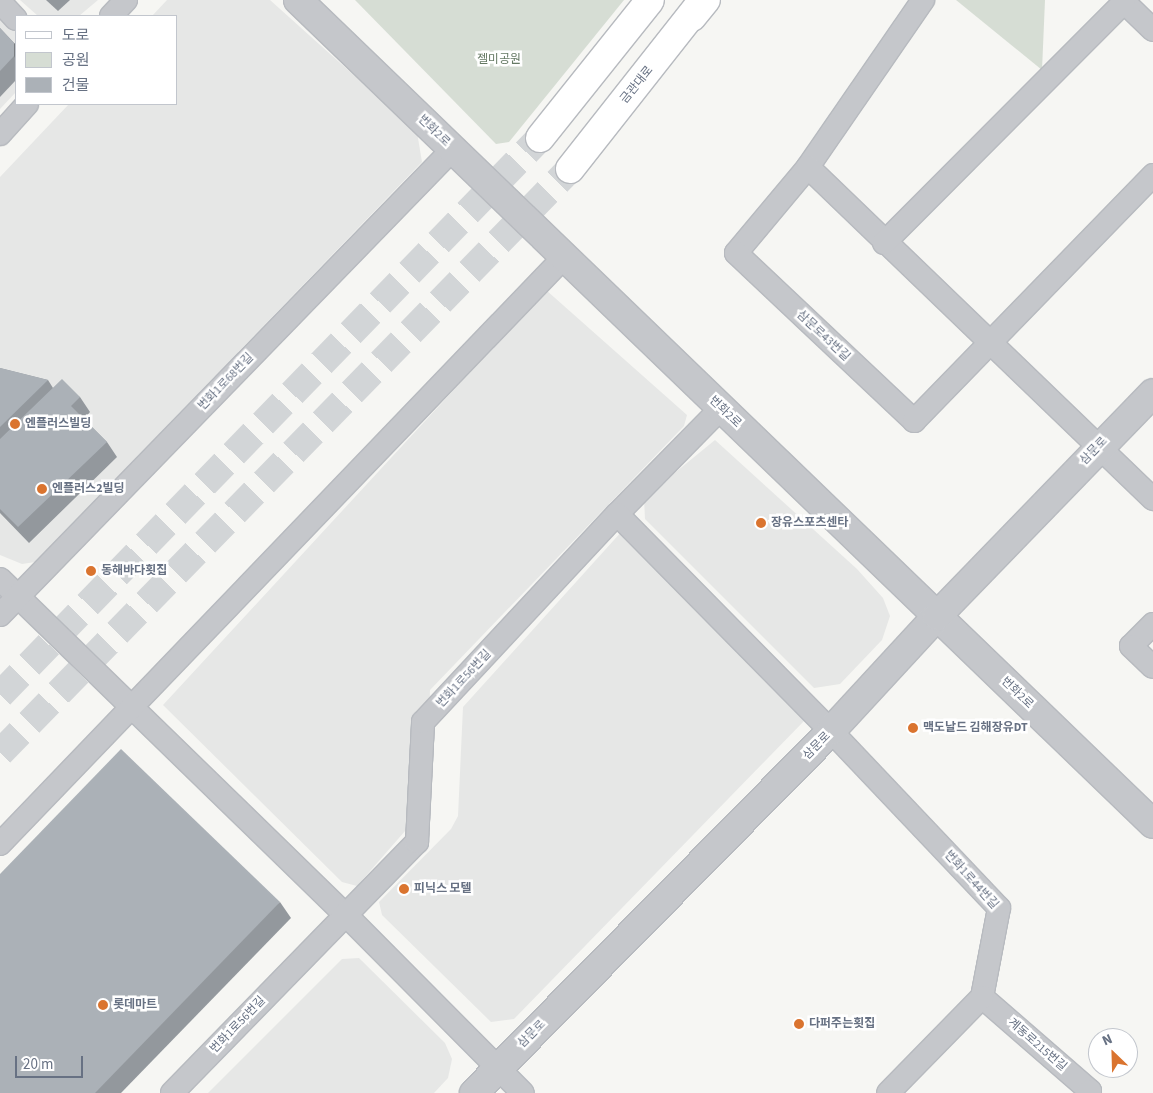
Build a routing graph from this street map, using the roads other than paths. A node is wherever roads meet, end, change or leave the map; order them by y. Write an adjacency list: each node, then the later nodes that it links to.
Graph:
1 (126, 0): 8 (street)
2 (298, 0): 14 (street, 번화2로)
3 (650, 0): 13 (main road)
4 (923, 0): 15 (street, 삼문로43번길)
5 (1123, 1): 10 (street); 18 (street)
6 (0, 2): 9 (street)
7 (700, 6): 16 (main road, 금관대로)
8 (111, 15)
9 (15, 19)
10 (1153, 30)
11 (26, 105): 12 (street)
12 (0, 134)
13 (540, 138)
14 (453, 150): 19 (street, 번화2로); 27 (street, 번화1로68번길)
15 (808, 168): 18 (street); 20 (street, 삼문로43번길)
16 (570, 169)
17 (1153, 175): 20 (street, 삼문로43번길)
18 (884, 244): 20 (street)
19 (564, 257): 22 (street, 번화2로); 32 (street)
20 (990, 344): 23 (street)
21 (1153, 392): 23 (street, 삼문로)
22 (721, 408): 25 (street, 번화1로56번길); 29 (street, 번화2로)
23 (1100, 445): 24 (street); 29 (street, 삼문로)
24 (1153, 499)
25 (617, 514): 33 (street); 36 (street, 번화1로56번길)
26 (0, 579): 27 (street)
27 (18, 596): 28 (street, 번화1로68번길); 32 (street)
28 (0, 615)
29 (937, 616): 33 (street, 삼문로); 34 (street, 번화2로)
30 (1153, 624): 31 (street)
31 (1153, 667)
32 (131, 708): 35 (street); 36 (street)
33 (831, 731): 37 (street, 번화1로44번길); 38 (street, 삼문로)
34 (1153, 824)
35 (0, 844)
36 (345, 914): 38 (street); 40 (street, 번화1로56번길)
37 (982, 997): 39 (street, 계동로215번길); 43 (street)
38 (498, 1069): 41 (street, 삼문로); 42 (street)
39 (1090, 1092)
40 (172, 1093)
41 (474, 1093)
42 (523, 1093)
43 (888, 1093)

